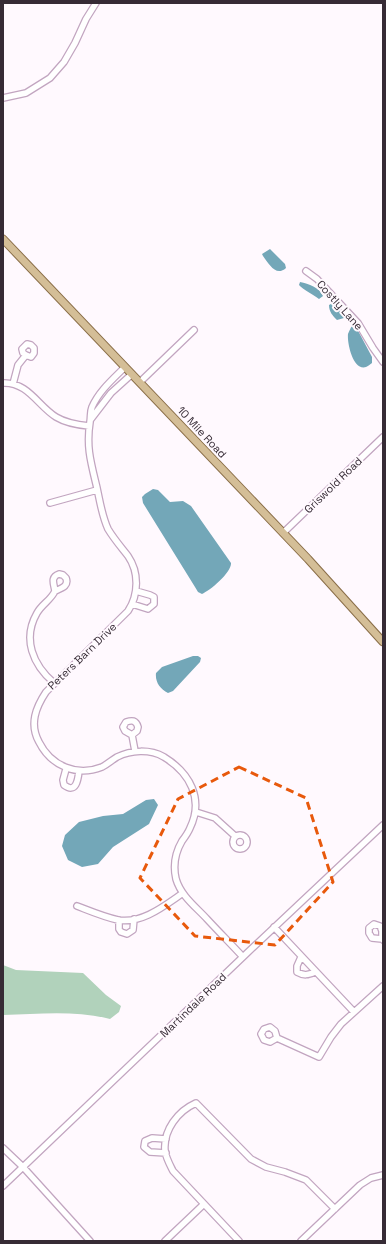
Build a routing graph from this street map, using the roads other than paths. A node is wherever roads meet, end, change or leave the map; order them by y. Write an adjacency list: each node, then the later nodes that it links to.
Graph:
1 (96, 3): 2 (street)
2 (3, 98)
3 (3, 239): 8 (main road, 10 Mile Road)
4 (306, 271): 7 (street, Costly Lane)
5 (194, 330): 10 (street)
6 (26, 355): 12 (street)
7 (383, 362)
8 (125, 366): 9 (main road, 10 Mile Road); 13 (street, Peters Barn Drive)
9 (132, 374): 10 (main road, 10 Mile Road); 13 (street, Peters Barn Drive)
10 (140, 382): 18 (main road, 10 Mile Road)
11 (3, 383): 12 (street)
12 (13, 384): 14 (street)
13 (90, 419): 14 (street, Peters Barn Drive)
14 (89, 426): 16 (street, Peters Barn Drive)
15 (383, 437): 18 (street, Griswold Road)
16 (97, 490): 17 (street); 20 (street, Peters Barn Drive)
17 (50, 503)
18 (283, 533): 22 (main road, 10 Mile Road)
19 (55, 591): 23 (street)
20 (136, 591): 21 (street, Peters Barn Drive); 21 (street)
21 (132, 604): 23 (street, Peters Barn Drive)
22 (383, 642)
23 (54, 683): 26 (street, Peters Barn Drive)
24 (132, 735): 25 (street)
25 (135, 751): 27 (street, Peters Barn Drive); 28 (street, Peters Barn Drive)
26 (66, 768): 27 (street, Peters Barn Drive); 27 (street)
27 (79, 771)
28 (196, 812): 30 (street); 31 (street, Peters Barn Drive)
29 (383, 825): 35 (street, Martindale Road)
30 (235, 836)
31 (183, 893): 33 (street); 36 (street, Peters Barn Drive)
32 (77, 906): 34 (street)
33 (134, 919): 34 (street); 34 (street)
34 (119, 920)
35 (274, 927): 36 (street, Martindale Road); 37 (street)
36 (243, 957): 45 (street, Martindale Road)
37 (301, 957): 38 (street); 38 (street)
38 (316, 972): 40 (street)
39 (383, 986): 40 (street)
40 (354, 1012): 41 (street)
41 (277, 1038)
42 (166, 1142): 44 (street); 44 (street); 49 (street)
43 (4, 1149): 45 (street)
44 (166, 1153): 48 (street)
45 (23, 1167): 47 (street, Martindale Road); 50 (street)
46 (383, 1175): 49 (street)
47 (3, 1186)
48 (204, 1204): 51 (street); 52 (street)
49 (335, 1209): 53 (street)
50 (90, 1241)
51 (165, 1241)
52 (239, 1241)
53 (301, 1241)

